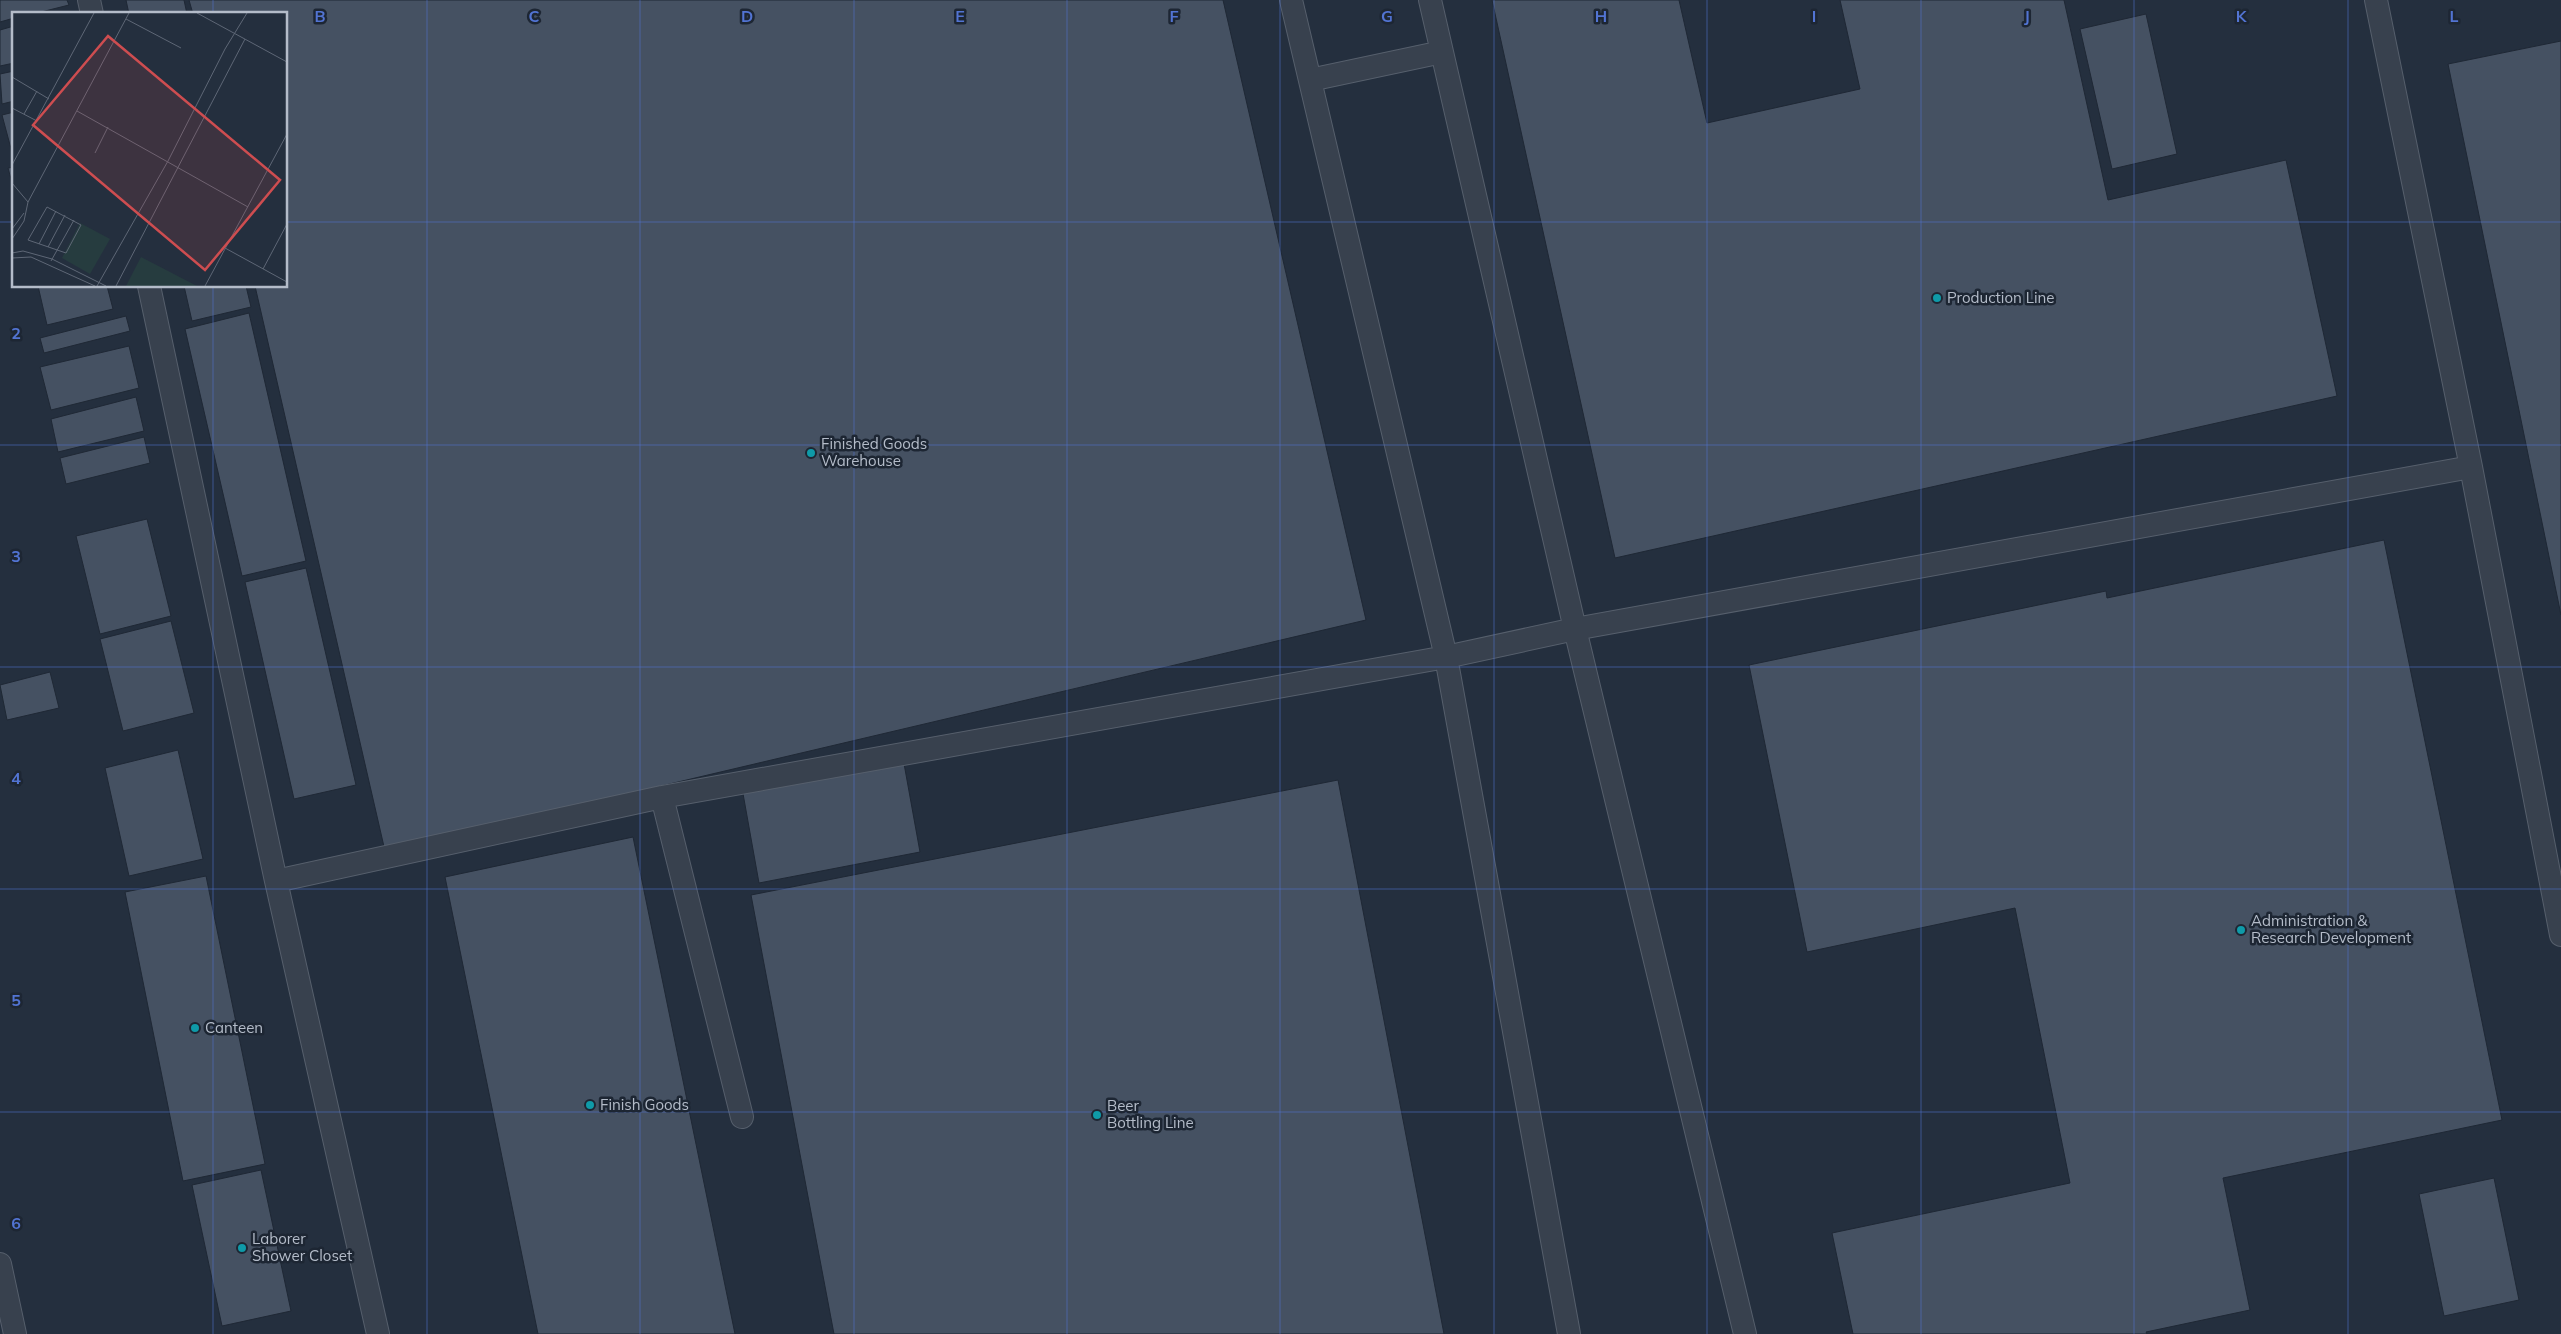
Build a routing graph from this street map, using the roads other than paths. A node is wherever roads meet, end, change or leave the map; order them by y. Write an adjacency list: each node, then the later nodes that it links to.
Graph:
1 (1291, 0): 5 (lane)
2 (1430, 0): 4 (lane)
3 (2376, 0): 7 (lane)
4 (1442, 52): 5 (lane); 8 (lane)
5 (1310, 80): 9 (lane)
6 (150, 288): 11 (lane)
7 (2471, 467): 8 (lane); 12 (lane)
8 (1575, 630): 9 (lane); 18 (lane)
9 (1446, 657): 10 (lane); 17 (lane)
10 (662, 797): 11 (lane); 13 (lane)
11 (276, 881): 16 (lane)
12 (2561, 935)
13 (742, 1117)
14 (0, 1266): 15 (lane)
15 (15, 1334)
16 (378, 1334)
17 (1569, 1334)
18 (1745, 1334)

